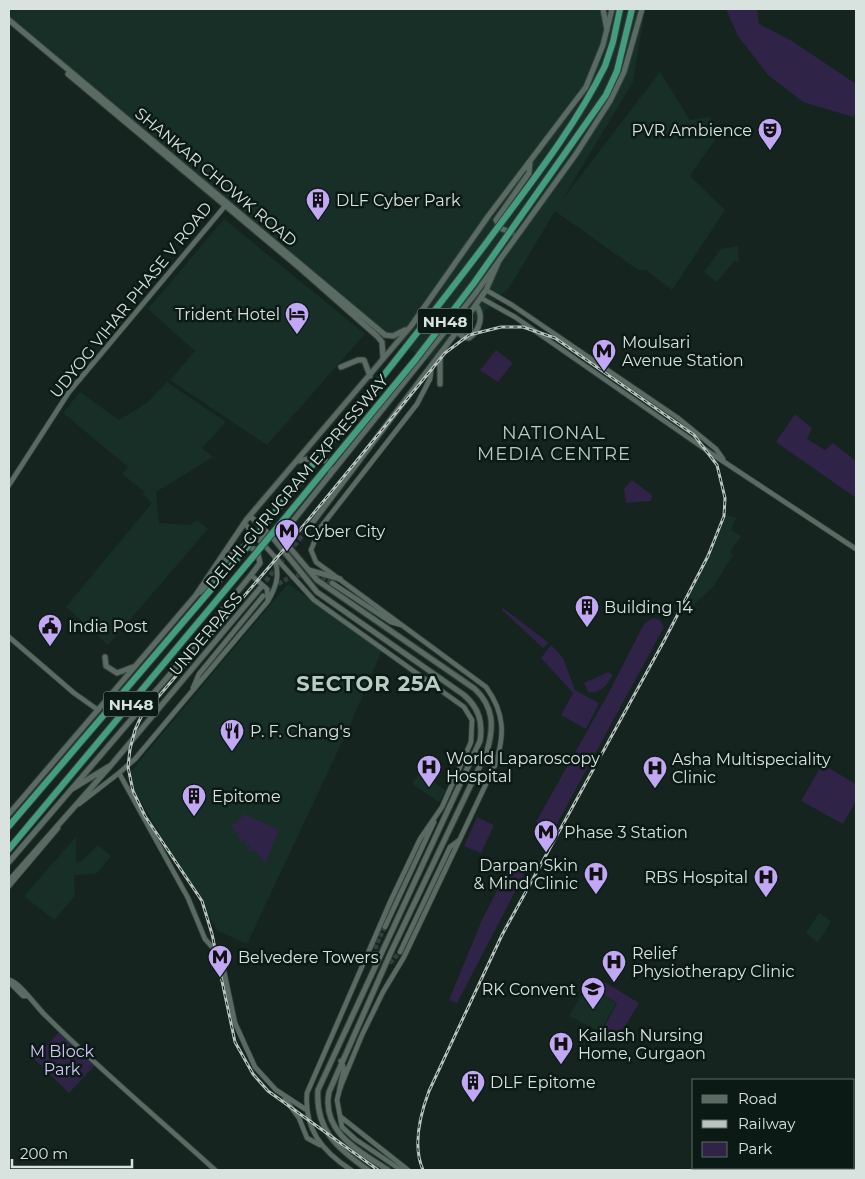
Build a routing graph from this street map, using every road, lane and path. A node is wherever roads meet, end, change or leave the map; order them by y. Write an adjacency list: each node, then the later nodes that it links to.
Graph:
1 (603, 9): 8 (main road)
2 (612, 9): 8 (main road)
3 (620, 9): 62 (highway, DELHI-GURUGRAM EXPRESSWAY / NH48, bridge)
4 (632, 9): 64 (highway, DELHI-GURUGRAM EXPRESSWAY / NH48, bridge)
5 (642, 9): 11 (main road)
6 (9, 20): 18 (main road, SHANKAR CHOWK ROAD)
7 (9, 24): 10 (main road, SHANKAR CHOWK ROAD)
8 (607, 33): 9 (main road)
9 (531, 160): 11 (main road); 18 (main road)
10 (225, 206): 21 (main road, SHANKAR CHOWK ROAD); 29 (street, UDYOG VIHAR PHASE V ROAD)
11 (522, 229): 12 (main road)
12 (499, 260): 13 (main road); 28 (main road)
13 (486, 290): 14 (street); 15 (main road)
14 (493, 294): 17 (street); 26 (street)
15 (480, 298): 16 (main road); 17 (street)
16 (476, 304): 19 (main road); 19 (main road)
17 (490, 304): 26 (street)
18 (411, 326): 21 (main road)
19 (457, 332): 20 (main road)
20 (440, 354): 22 (main road); 25 (main road)
21 (383, 359): 24 (main road)
22 (432, 364): 31 (main road); 39 (street)
23 (341, 367): 24 (main road)
24 (370, 376): 27 (main road)
25 (440, 384)
26 (723, 460): 35 (street)
27 (297, 461): 28 (main road); 30 (main road)
28 (330, 475): 37 (main road)
29 (9, 485)
30 (250, 516): 32 (main road); 33 (main road)
31 (313, 522)
32 (244, 523): 34 (street); 42 (main road)
33 (266, 532): 34 (main road); 77 (main road)
34 (259, 540): 36 (street)
35 (856, 549)
36 (273, 556): 44 (street); 58 (street)
37 (309, 570): 39 (main road); 51 (main road)
38 (251, 575): 42 (main road); 44 (street); 55 (main road)
39 (340, 579): 45 (street)
40 (332, 583): 45 (street)
41 (261, 587): 53 (main road, UNDERPASS)
42 (196, 595): 48 (main road)
43 (263, 596): 49 (street)
44 (268, 601): 49 (street)
45 (404, 626): 50 (street)
46 (9, 637): 52 (street)
47 (105, 657): 48 (main road)
48 (136, 665): 52 (main road)
49 (192, 691): 54 (street)
50 (494, 698): 51 (main road); 63 (street)
51 (486, 702): 71 (main road)
52 (98, 710): 56 (main road)
53 (112, 764): 55 (main road); 57 (main road, UNDERPASS)
54 (119, 773): 57 (street); 73 (street)
55 (68, 793): 65 (main road)
56 (19, 803): 59 (main road); 60 (main road)
57 (76, 806): 61 (main road, UNDERPASS)
58 (442, 807): 68 (street); 74 (street)
59 (9, 809)
60 (9, 814)
61 (64, 821): 66 (main road, UNDERPASS); 67 (street)
62 (9, 826)
63 (459, 840): 69 (street); 72 (street)
64 (9, 849)
65 (9, 862)
66 (9, 880)
67 (9, 886)
68 (385, 927)
69 (400, 952)
70 (9, 981): 78 (street)
71 (341, 1061): 72 (main road); 80 (main road)
72 (340, 1088): 75 (street)
73 (283, 1096): 74 (street); 76 (street)
74 (305, 1109): 76 (street)
75 (340, 1116): 81 (street); 82 (street)
76 (321, 1146): 79 (street)
77 (366, 1169)
78 (216, 1170)
79 (351, 1170)
80 (388, 1170)
81 (401, 1170)
82 (408, 1170)

